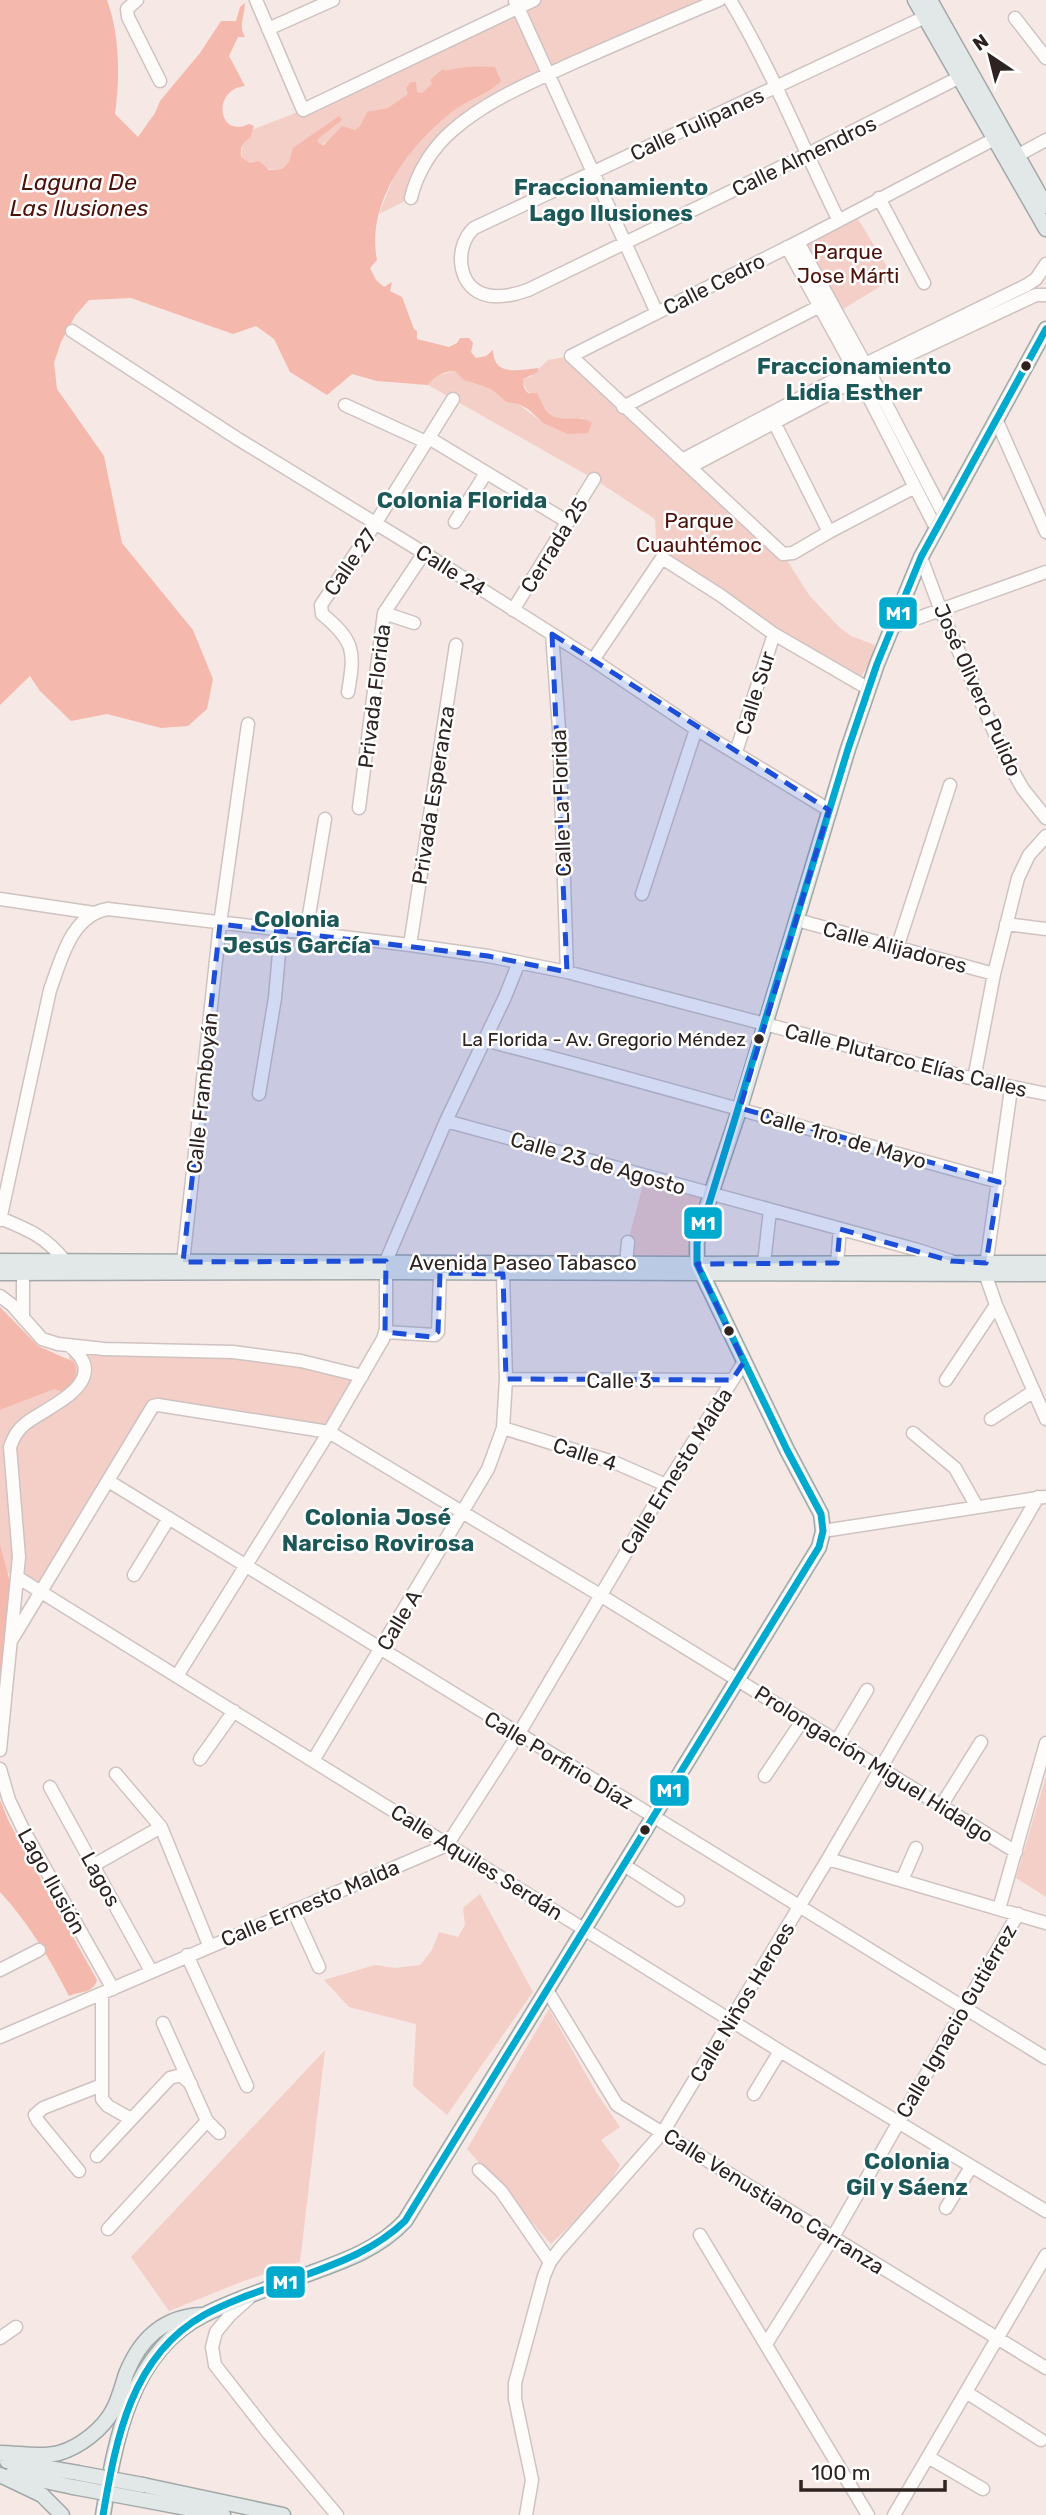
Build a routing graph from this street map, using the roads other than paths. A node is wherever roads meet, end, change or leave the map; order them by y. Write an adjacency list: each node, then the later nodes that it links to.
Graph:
1 (256, 0): 12 (street)
2 (333, 0): 12 (street)
3 (534, 0): 9 (street)
4 (719, 0): 14 (street)
5 (730, 0): 17 (street)
6 (915, 0): 10 (main road)
7 (930, 0): 18 (main road)
8 (132, 4): 16 (street)
9 (516, 4): 12 (street); 14 (street)
10 (925, 17): 15 (main road); 17 (street, Calle Tulipanes)
11 (1015, 18): 13 (street)
12 (268, 29)
13 (1046, 58)
14 (550, 74): 22 (street); 23 (street)
15 (960, 77): 18 (main road); 20 (street, Calle Almendros)
16 (160, 80)
17 (776, 87): 20 (street); 22 (street, Calle Tulipanes)
18 (1001, 135): 21 (main road); 24 (street, Calle Cedro)
19 (1046, 140): 21 (street)
20 (806, 155): 26 (street); 28 (street, Calle Almendros)
21 (1014, 158): 25 (main road); 27 (main road)
22 (594, 172): 28 (street); 31 (street, Calle Tulipanes)
23 (411, 198)
24 (878, 198): 26 (street, Calle Cedro); 32 (street)
25 (1046, 206)
26 (838, 219): 29 (street, Calle Cedro)
27 (1046, 229)
28 (626, 243): 31 (street, Calle Almendros); 35 (street)
29 (792, 244): 34 (street); 35 (street, Calle Cedro); 38 (street)
30 (1046, 264): 38 (street)
31 (463, 271)
32 (925, 283)
33 (1046, 295): 38 (street)
34 (820, 306): 38 (street); 41 (street)
35 (657, 313): 41 (street, Calle Cedro)
36 (1046, 330): 43 (main road)
37 (72, 331): 52 (street, Calle 24)
38 (862, 371): 42 (street); 48 (street); 49 (street)
39 (453, 399): 44 (street, Calle 27)
40 (345, 405): 44 (street)
41 (622, 407): 45 (street)
42 (773, 419): 45 (street); 54 (street)
43 (996, 419): 49 (main road); 55 (street)
44 (427, 440): 46 (street); 52 (street, Calle 27)
45 (686, 464): 54 (street)
46 (486, 473): 50 (street); 51 (street)
47 (594, 480): 51 (street, Cerrada 25)
48 (915, 487): 53 (street); 54 (street)
49 (943, 513): 53 (main road)
50 (455, 522)
51 (568, 522): 59 (street, Cerrada 25)
52 (375, 524): 56 (street, Calle 24); 69 (street, Calle 27)
53 (936, 528): 57 (main road)
54 (829, 531)
55 (1046, 532)
56 (424, 553): 59 (street, Calle 24); 61 (street, Privada Florida)
57 (921, 557): 60 (street, José Olivero Pulido); 63 (main road)
58 (1046, 572): 60 (street)
59 (513, 610): 64 (street, Calle 24)
60 (941, 611): 63 (street); 76 (street, José Olivero Pulido)
61 (384, 613): 62 (street); 74 (street, Privada Florida)
62 (414, 623)
63 (890, 628): 68 (main road)
64 (552, 634): 67 (street, Calle 24); 91 (street, Calle La Florida)
65 (774, 634): 67 (street); 68 (street); 72 (street, Calle Sur)
66 (456, 645): 88 (street, Privada Esperanza)
67 (593, 660): 71 (street, Calle 24)
68 (869, 689): 75 (main road)
69 (348, 692)
70 (248, 723): 83 (street, Calle Framboyán)
71 (696, 729): 72 (street, Calle 24); 79 (street)
72 (736, 752): 75 (street, Calle 24)
73 (950, 785): 89 (street)
74 (359, 808)
75 (829, 810): 82 (main road)
76 (1046, 818)
77 (325, 819): 87 (street)
78 (1046, 836): 84 (street)
79 (642, 894)
80 (0, 899): 81 (street, Calle Plutarco Elías Calles)
81 (94, 912): 83 (street, Calle Plutarco Elías Calles); 104 (street)
82 (797, 920): 89 (street, Calle Alijadores); 93 (main road)
83 (220, 924): 86 (street, Calle Plutarco Elías Calles); 110 (street, Calle Framboyán)
84 (1006, 924): 85 (street); 92 (street)
85 (1046, 929)
86 (281, 930): 87 (street, Calle Plutarco Elías Calles); 97 (street)
87 (306, 933): 88 (street, Calle Plutarco Elías Calles)
88 (410, 945): 90 (street, Calle Plutarco Elías Calles)
89 (897, 948): 92 (street, Calle Alijadores)
90 (519, 962): 91 (street, Calle Plutarco Elías Calles); 94 (street)
91 (567, 972): 93 (street, Calle Plutarco Elías Calles)
92 (994, 974): 95 (street)
93 (764, 1025): 95 (street, Calle Plutarco Elías Calles); 99 (main road)
94 (484, 1040): 99 (street, Calle 1ro. de Mayo); 100 (street)
95 (974, 1079): 96 (street, Calle Plutarco Elías Calles)
96 (1011, 1088): 98 (street, Calle Plutarco Elías Calles); 101 (street)
97 (259, 1094)
98 (1046, 1094)
99 (740, 1108): 101 (street, Calle 1ro. de Mayo); 102 (main road)
100 (446, 1121): 102 (street, Calle 23 de Agosto); 117 (street)
101 (999, 1182): 118 (street)
102 (712, 1195): 103 (street, Calle 23 de Agosto); 119 (main road)
103 (770, 1210): 105 (street, Calle 23 de Agosto); 116 (street)
104 (0, 1219): 109 (street)
105 (840, 1229): 107 (street, Calle 23 de Agosto); 113 (street)
106 (628, 1242): 112 (street)
107 (918, 1250): 111 (street, Calle 23 de Agosto); 114 (main road)
108 (0, 1261): 109 (main road, Avenida Paseo Tabasco)
109 (65, 1261): 110 (main road, Avenida Paseo Tabasco)
110 (183, 1262): 117 (main road, Avenida Paseo Tabasco)
111 (951, 1262): 114 (main road, Avenida Paseo Tabasco); 118 (main road, Avenida Paseo Tabasco)
112 (626, 1263): 117 (main road, Avenida Paseo Tabasco); 119 (main road, Avenida Paseo Tabasco)
113 (837, 1263): 114 (main road, Avenida Paseo Tabasco); 116 (main road, Avenida Paseo Tabasco)
114 (905, 1263)
115 (1046, 1263): 118 (main road, Avenida Paseo Tabasco)
116 (764, 1264): 119 (main road, Avenida Paseo Tabasco)
117 (386, 1267): 121 (main road, Avenida Paseo Tabasco); 122 (main road, Avenida Paseo Tabasco); 128 (street)
118 (986, 1268): 119 (main road, Avenida Paseo Tabasco); 124 (main road, Avenida Paseo Tabasco); 126 (street)
119 (700, 1269): 123 (main road, Avenida Paseo Tabasco); 130 (main road)
120 (0, 1273): 121 (main road, Avenida Paseo Tabasco)
121 (23, 1273): 127 (street)
122 (440, 1273): 123 (main road, Avenida Paseo Tabasco); 128 (street)
123 (503, 1274): 132 (street, Calle A)
124 (1046, 1274)
125 (0, 1296): 127 (street)
126 (996, 1305): 134 (street); 135 (street)
127 (23, 1318): 129 (street)
128 (385, 1332): 131 (street)
129 (70, 1346): 131 (street); 150 (street)
130 (744, 1362): 133 (street, Calle Ernesto Malda); 147 (main road)
131 (362, 1376): 139 (street)
132 (506, 1379): 133 (street, Calle 3); 138 (street, Calle A)
133 (732, 1380): 142 (street, Calle Ernesto Malda)
134 (946, 1380)
135 (1034, 1391): 136 (street); 137 (street)
136 (991, 1419)
137 (1046, 1419)
138 (503, 1428): 142 (street, Calle 4); 145 (street, Calle A)
139 (329, 1432): 141 (street, Prolongación Miguel Hidalgo); 145 (street, Prolongación Miguel Hidalgo); 148 (street)
140 (913, 1433): 144 (street)
141 (110, 1482): 146 (street, Calle Porfirio Díaz); 151 (street, Prolongación Miguel Hidalgo)
142 (666, 1485): 152 (street, Calle Ernesto Malda)
143 (1042, 1497): 144 (street); 168 (street, Calle Niños Heroes)
144 (977, 1507): 147 (street)
145 (463, 1511): 152 (street, Prolongación Miguel Hidalgo); 154 (street, Calle A)
146 (169, 1518): 148 (street, Calle Porfirio Díaz); 149 (street)
147 (823, 1531): 156 (main road)
148 (245, 1565): 154 (street, Calle Porfirio Díaz); 155 (street)
149 (134, 1575)
150 (17, 1577): 151 (street, Calle Aquiles Serdán); 153 (street)
151 (42, 1593): 153 (street, Prolongación Miguel Hidalgo); 155 (street, Calle Aquiles Serdán)
152 (600, 1595): 156 (street, Prolongación Miguel Hidalgo); 160 (street, Calle Ernesto Malda)
153 (11, 1641): 164 (street)
154 (381, 1650): 160 (street, Calle Porfirio Díaz); 166 (street, Calle A)
155 (177, 1676): 158 (street, Calle Aquiles Serdán)
156 (737, 1680): 159 (street, Prolongación Miguel Hidalgo); 173 (main road)
157 (867, 1690): 161 (street)
158 (234, 1711): 165 (street); 166 (street, Calle Aquiles Serdán)
159 (802, 1721): 161 (street, Prolongación Miguel Hidalgo); 170 (street)
160 (518, 1735): 173 (street, Calle Porfirio Díaz); 175 (street, Calle Ernesto Malda)
161 (836, 1742): 168 (street, Prolongación Miguel Hidalgo)
162 (981, 1742): 172 (street)
163 (1046, 1744): 177 (street)
164 (0, 1750)
165 (200, 1759)
166 (314, 1759): 175 (street, Calle Aquiles Serdán)
167 (0, 1769): 196 (street, Lago Ilusión)
168 (880, 1769): 172 (street, Prolongación Miguel Hidalgo); 178 (street, Calle Niños Heroes)
169 (116, 1774): 174 (street)
170 (765, 1776)
171 (50, 1787): 179 (street, Lagos)
172 (941, 1806): 177 (street, Prolongación Miguel Hidalgo)
173 (654, 1817): 180 (main road); 183 (street, Calle Porfirio Díaz)
174 (161, 1827): 179 (street); 189 (street)
175 (447, 1845): 185 (street, Calle Ernesto Malda); 188 (street, Calle Aquiles Serdán)
176 (916, 1848): 181 (street)
177 (1016, 1852): 184 (street)
178 (828, 1859): 181 (street); 183 (street, Calle Niños Heroes)
179 (93, 1865): 194 (street, Lagos)
180 (624, 1865): 182 (street); 188 (main road)
181 (902, 1880): 184 (street)
182 (678, 1900)
183 (799, 1907): 197 (street, Calle Porfirio Díaz); 198 (street, Calle Niños Heroes)
184 (999, 1909): 186 (street)
185 (293, 1910): 189 (street, Calle Ernesto Malda); 192 (street)
186 (1018, 1914): 187 (street); 197 (street, Calle Ignacio Gutiérrez)
187 (1046, 1923)
188 (585, 1928): 195 (main road); 198 (street, Calle Aquiles Serdán)
189 (209, 1945): 191 (street, Calle Ernesto Malda)
190 (39, 1950): 193 (street)
191 (187, 1955): 194 (street, Calle Ernesto Malda); 205 (street)
192 (319, 1967)
193 (0, 1970)
194 (151, 1971): 196 (street, Calle Ernesto Malda)
195 (547, 1990): 210 (street, Calle Venustiano Carranza); 223 (main road)
196 (108, 1992): 200 (street, Calle Ernesto Malda); 204 (street)
197 (964, 2008): 202 (street, Calle Porfirio Díaz); 209 (street, Calle Ignacio Gutiérrez)
198 (732, 2020): 201 (street, Calle Aquiles Serdán); 210 (street, Calle Niños Heroes)
199 (163, 2022): 203 (street)
200 (0, 2037)
201 (780, 2050): 206 (street); 209 (street, Calle Aquiles Serdán)
202 (1046, 2058)
203 (191, 2084): 207 (street); 208 (street)
204 (102, 2085): 207 (street); 215 (street)
205 (247, 2086)
206 (754, 2094)
207 (131, 2119): 212 (street)
208 (207, 2121): 211 (street); 218 (street)
209 (897, 2122): 213 (street, Calle Aquiles Serdán); 220 (street, Calle Ignacio Gutiérrez)
210 (663, 2132): 220 (street, Calle Venustiano Carranza); 222 (street, Calle Niños Heroes)
211 (219, 2133)
212 (97, 2156)
213 (971, 2166): 216 (street); 217 (street, Calle Aquiles Serdán)
214 (479, 2170): 222 (street)
215 (79, 2171)
216 (946, 2208)
217 (1046, 2211)
218 (108, 2229)
219 (700, 2235): 228 (street)
220 (833, 2236): 227 (street, Calle Venustiano Carranza); 228 (street, Calle Ignacio Gutiérrez)
221 (1046, 2255): 227 (street)
222 (550, 2262): 246 (street, Calle Niños Heroes)
223 (256, 2293): 224 (main road); 245 (street)
224 (203, 2315): 232 (main road); 242 (main road)
225 (16, 2327): 226 (street)
226 (0, 2337)
227 (998, 2339): 229 (street, Calle Venustiano Carranza); 230 (street)
228 (766, 2344): 247 (street)
229 (1046, 2368)
230 (966, 2392): 231 (street); 233 (street)
231 (1041, 2440)
232 (0, 2453)
233 (928, 2457): 237 (street); 248 (street)
234 (0, 2459): 236 (main road)
235 (0, 2473): 236 (main road); 241 (main road)
236 (75, 2480): 238 (main road, bridge)
237 (983, 2489)
238 (144, 2492): 239 (main road); 240 (main road)
239 (228, 2510): 240 (main road); 244 (main road)
240 (207, 2512): 243 (main road)
241 (62, 2515)
242 (103, 2515)
243 (184, 2515)
244 (283, 2515)
245 (337, 2515)
246 (526, 2515)
247 (868, 2515)
248 (894, 2515)

